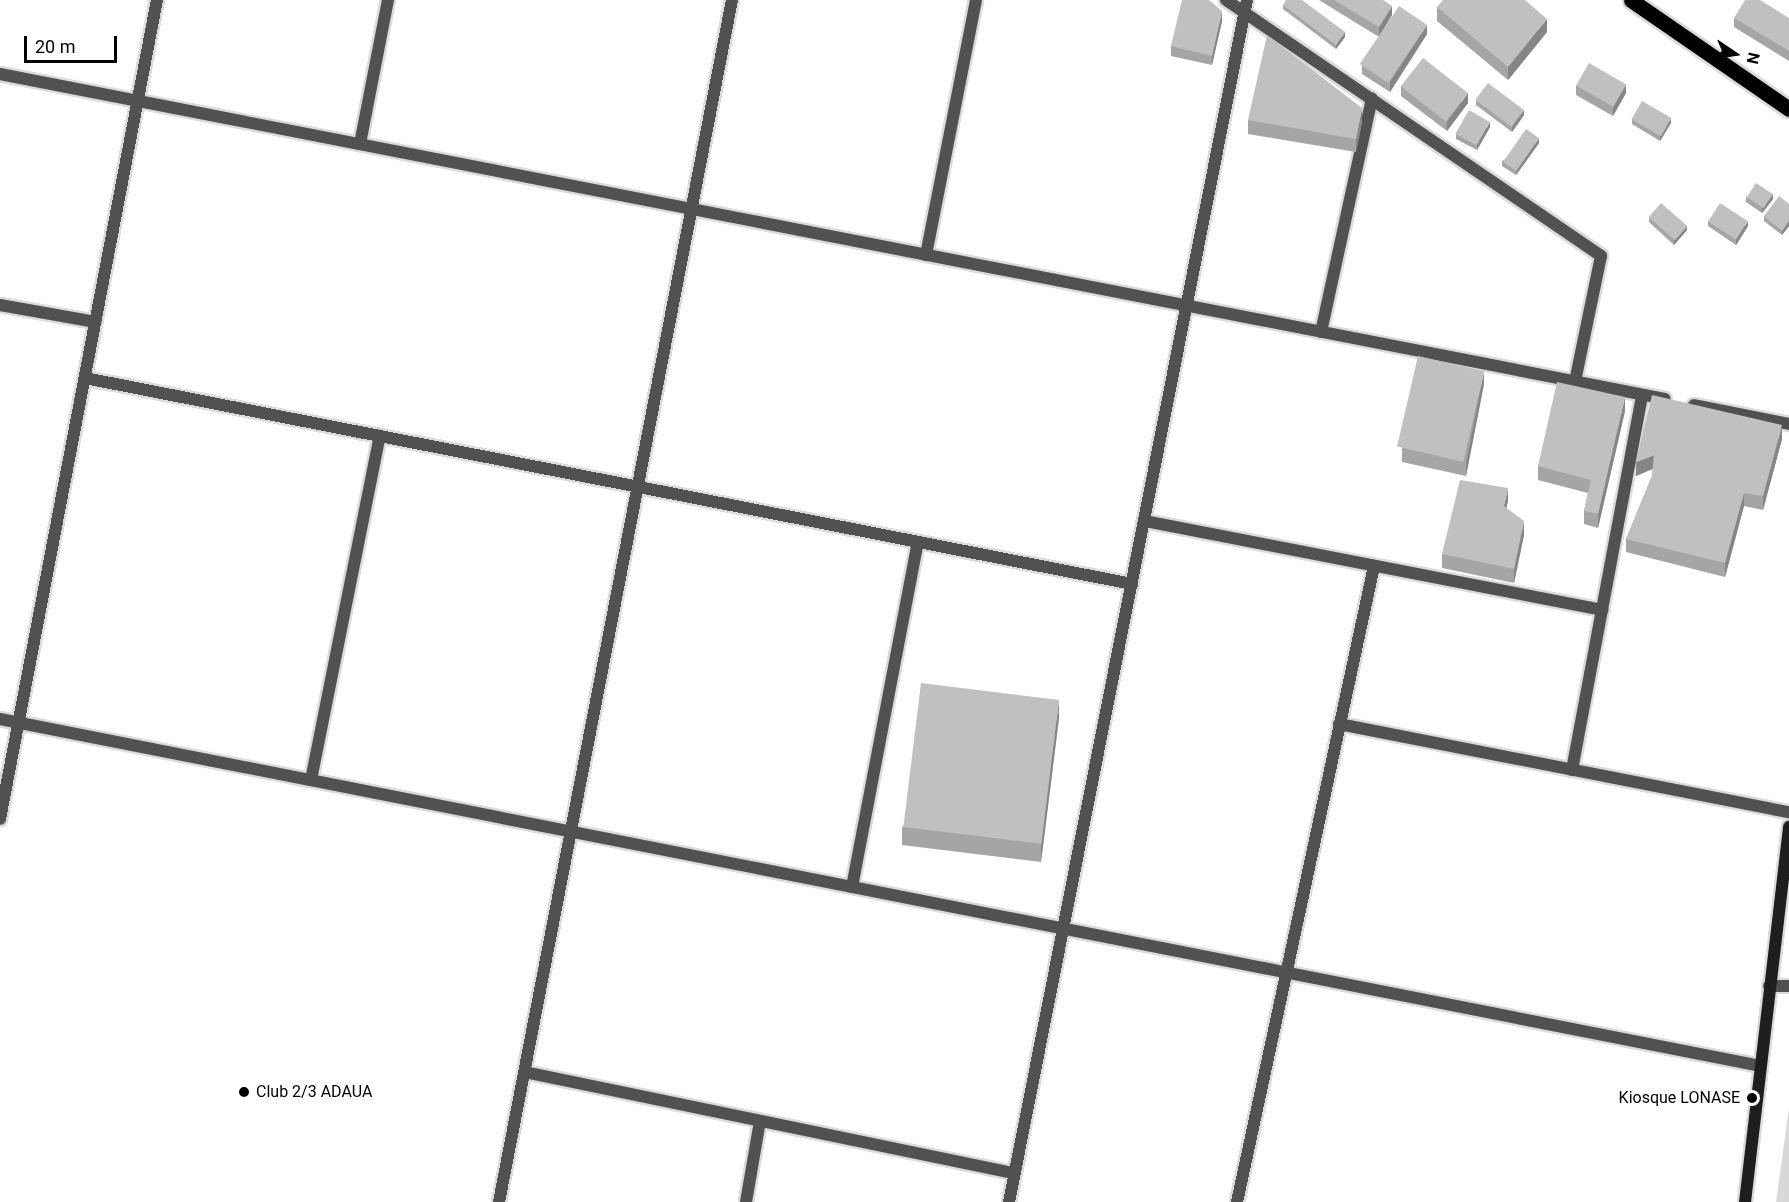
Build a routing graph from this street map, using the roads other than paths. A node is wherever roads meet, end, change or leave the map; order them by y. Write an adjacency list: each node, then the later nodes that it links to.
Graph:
1 (157, 0): 11 (street)
2 (388, 0): 13 (street)
3 (732, 0): 14 (street)
4 (975, 0): 15 (street)
5 (1226, 0): 8 (street)
6 (1247, 0): 8 (street)
7 (1631, 0): 12 (main road)
8 (1245, 13): 10 (street); 17 (street)
9 (0, 74): 11 (street)
10 (1372, 99): 19 (street); 21 (street)
11 (138, 100): 13 (street); 18 (street)
12 (1789, 109)
13 (360, 144): 14 (street)
14 (692, 209): 15 (street); 25 (street)
15 (926, 255): 17 (street)
16 (0, 305): 18 (street)
17 (1188, 306): 19 (street); 26 (street)
18 (95, 322): 20 (street)
19 (1321, 332): 21 (street)
20 (85, 378): 24 (street); 32 (street)
21 (1575, 382): 22 (street)
22 (1642, 395): 23 (street); 30 (street)
23 (1789, 424)
24 (380, 436): 25 (street); 35 (street)
25 (638, 487): 27 (street); 39 (street)
26 (1145, 521): 28 (street); 29 (street)
27 (918, 542): 29 (street); 41 (street)
28 (1374, 566): 30 (street); 33 (street)
29 (1132, 584): 42 (street)
30 (1602, 610): 34 (street)
31 (0, 719): 32 (street)
32 (18, 723): 35 (street); 37 (street)
33 (1339, 724): 34 (street); 43 (street)
34 (1572, 770): 36 (street)
35 (311, 780): 39 (street)
36 (1789, 812)
37 (0, 819)
38 (1789, 827): 40 (main road)
39 (571, 832): 41 (street); 47 (street)
40 (1787, 856): 44 (main road)
41 (852, 887): 42 (street)
42 (1063, 929): 43 (street); 49 (street)
43 (1284, 973): 46 (street); 53 (street)
44 (1769, 986): 45 (street); 46 (main road)
45 (1789, 986)
46 (1760, 1066): 54 (main road)
47 (525, 1072): 48 (street); 50 (street)
48 (760, 1121): 49 (street); 51 (street)
49 (1014, 1173): 52 (street)
50 (499, 1202)
51 (746, 1202)
52 (1009, 1202)
53 (1237, 1202)
54 (1745, 1202)

